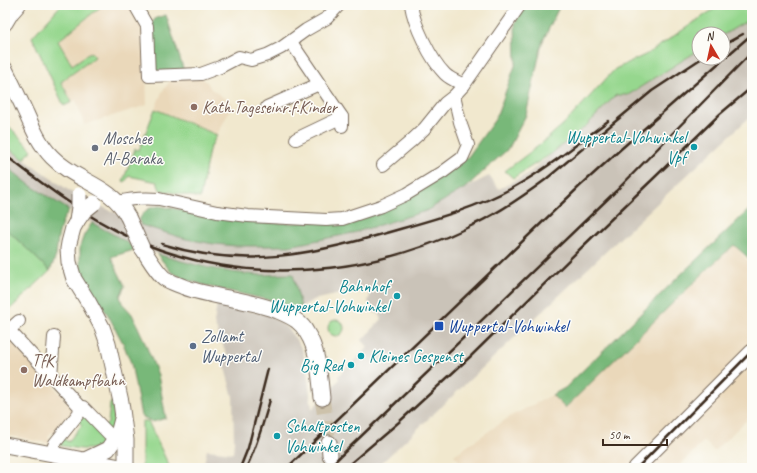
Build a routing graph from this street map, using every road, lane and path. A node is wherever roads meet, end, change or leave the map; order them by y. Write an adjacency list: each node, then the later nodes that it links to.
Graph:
1 (18, 5): 6 (main road)
2 (135, 5): 7 (street)
3 (339, 5): 7 (street)
4 (411, 5): 10 (street)
5 (520, 5): 10 (street)
6 (5, 23)
7 (291, 42): 9 (street)
8 (5, 69): 15 (main road)
9 (319, 84): 12 (street); 13 (street)
10 (464, 85): 11 (street)
11 (454, 96): 14 (street); 16 (street)
12 (267, 107)
13 (296, 139)
14 (383, 165)
15 (66, 169): 16 (main road); 17 (main road, bridge)
16 (114, 198): 17 (main road, bridge); 23 (main road, bridge)
17 (75, 225): 21 (main road)
18 (19, 321): 22 (street)
19 (54, 337): 22 (street)
20 (752, 352): 31 (main road)
21 (113, 366): 25 (main road); 30 (main road)
22 (51, 376): 24 (street)
23 (322, 398)
24 (80, 406): 26 (street); 28 (street)
25 (123, 416): 29 (main road); 30 (main road)
26 (109, 434)
27 (5, 445): 28 (main road)
28 (51, 454): 29 (main road)
29 (90, 464): 30 (main road)
30 (126, 468)
31 (636, 468)

